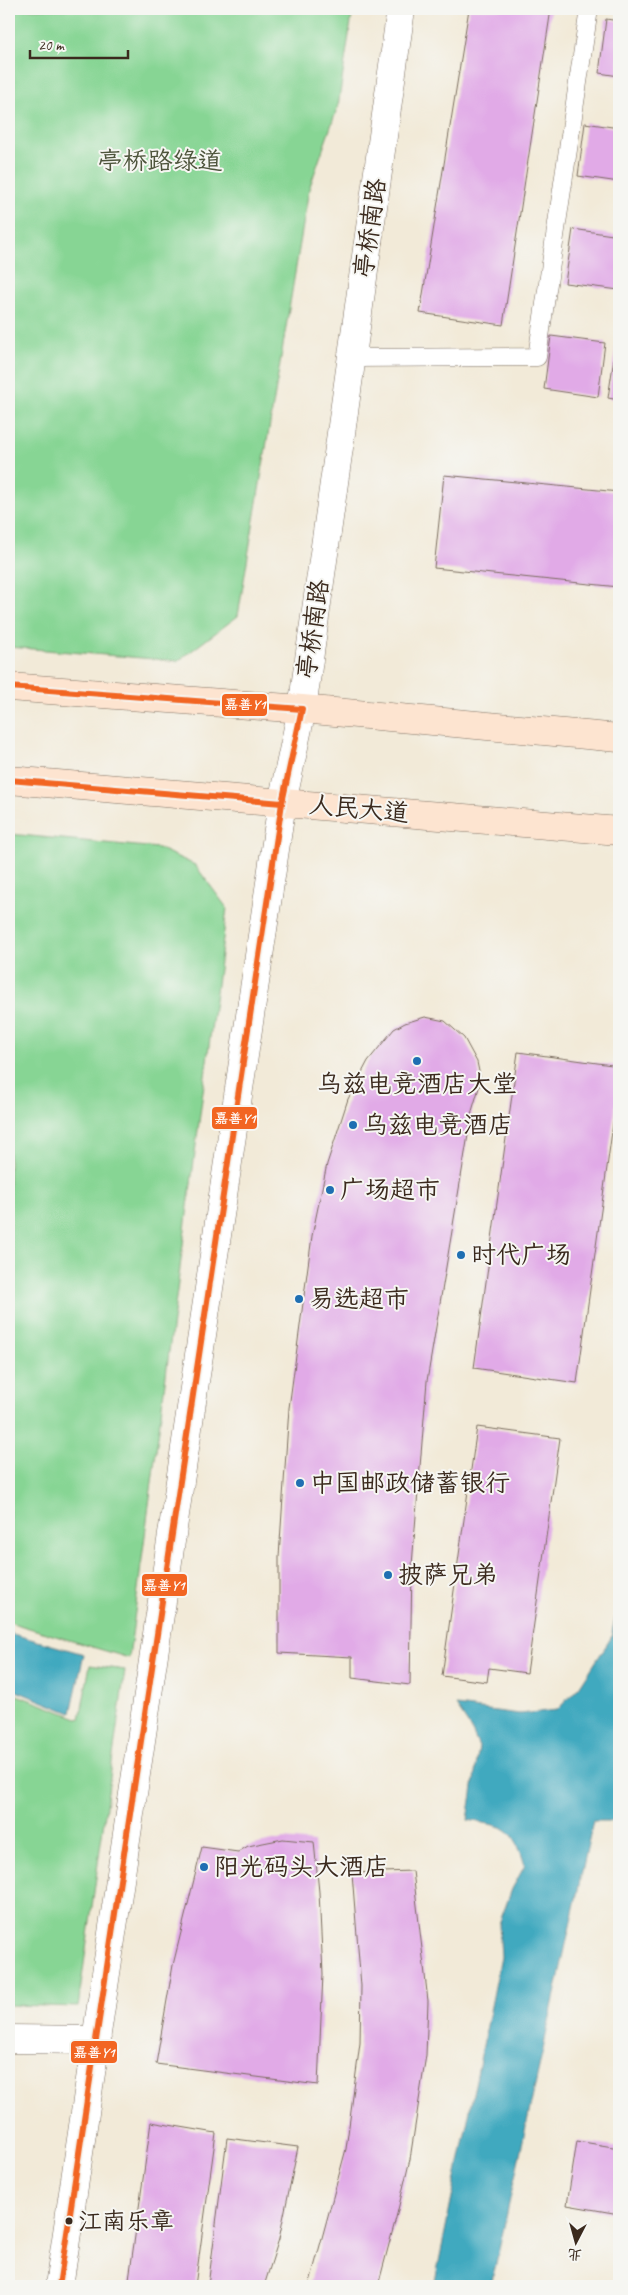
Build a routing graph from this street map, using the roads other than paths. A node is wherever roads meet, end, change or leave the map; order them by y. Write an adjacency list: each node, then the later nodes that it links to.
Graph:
1 (401, 9): 3 (street, 亭桥南路)
2 (589, 9): 3 (lane)
3 (352, 358): 5 (street, 亭桥南路)
4 (9, 687): 5 (main road)
5 (302, 709): 6 (main road); 8 (street, 亭桥南路)
6 (619, 738)
7 (9, 780): 8 (main road, 人民大道)
8 (282, 803): 9 (main road, 人民大道); 11 (street, 亭桥南路)
9 (619, 832)
10 (9, 2039): 11 (street)
11 (97, 2040): 12 (street, 亭桥南路)
12 (59, 2286)

